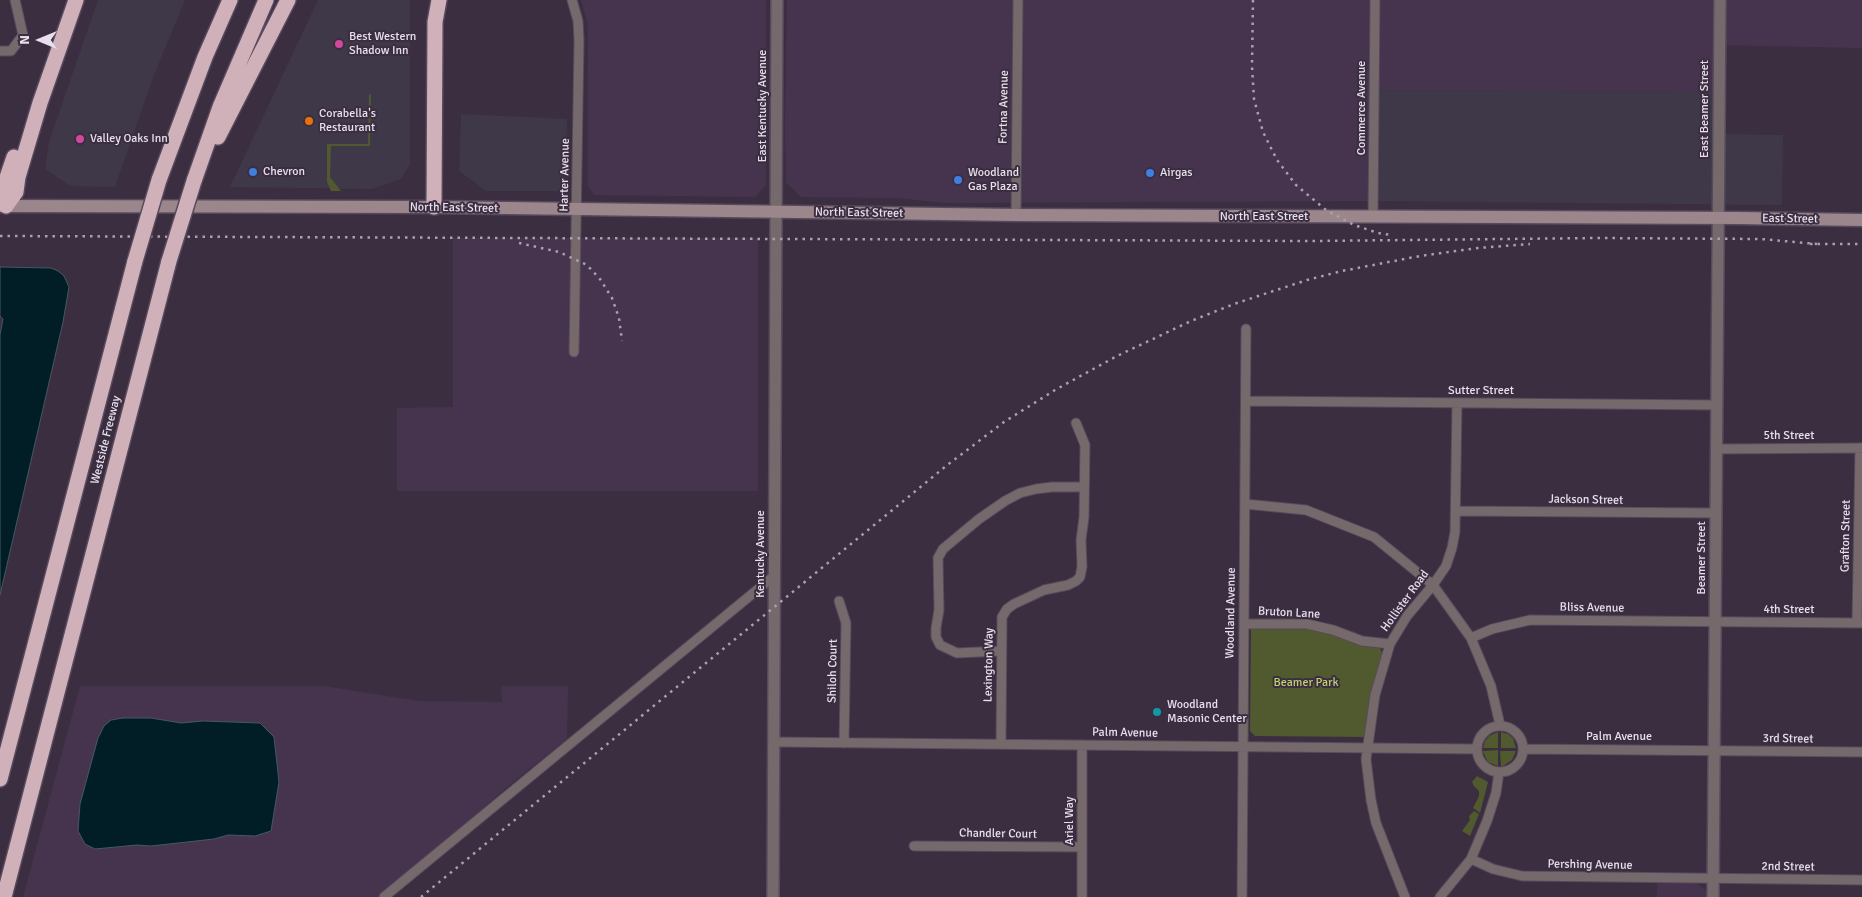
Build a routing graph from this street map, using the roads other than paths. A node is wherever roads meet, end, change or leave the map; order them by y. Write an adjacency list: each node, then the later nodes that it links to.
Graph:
1 (16, 0): 16 (street)
2 (69, 0): 19 (highway)
3 (76, 0): 19 (highway)
4 (221, 0): 17 (highway)
5 (230, 0): 17 (highway, Westside Freeway)
6 (266, 0): 18 (highway, Westside Freeway)
7 (288, 0): 18 (highway)
8 (430, 0): 15 (highway)
9 (439, 0): 15 (highway)
10 (572, 0): 21 (street, Harter Avenue)
11 (777, 0): 22 (street, East Kentucky Avenue)
12 (1018, 0): 23 (street, Fortna Avenue)
13 (1375, 0): 24 (street, Commerce Avenue)
14 (1720, 0): 25 (street, East Beamer Street)
15 (435, 22): 20 (highway)
16 (0, 52)
17 (205, 57): 61 (highway, Westside Freeway, bridge)
18 (197, 174): 67 (highway, Westside Freeway, bridge)
19 (3, 206): 20 (main road, North East Street)
20 (434, 207): 21 (main road, North East Street)
21 (577, 209): 22 (main road, North East Street); 28 (street, Harter Avenue)
22 (776, 212): 23 (main road, North East Street); 40 (street, Kentucky Avenue)
23 (1016, 215): 24 (main road, North East Street)
24 (1374, 217): 25 (main road, North East Street)
25 (1718, 218): 26 (main road, East Street); 31 (street, Beamer Street)
26 (1862, 220)
27 (1246, 329): 29 (street, Woodland Avenue)
28 (574, 352)
29 (1246, 401): 30 (street, Sutter Street); 36 (street, Woodland Avenue)
30 (1457, 403): 31 (street, Sutter Street); 37 (street, Hollister Road)
31 (1717, 405): 33 (street, Beamer Street)
32 (1076, 423): 35 (street)
33 (1717, 448): 34 (street, 5th Street); 38 (street, Beamer Street)
34 (1861, 448): 39 (street, Grafton Street)
35 (1084, 487): 48 (street, Lexington Way); 48 (street)
36 (1245, 504): 41 (street); 45 (street, Woodland Avenue)
37 (1456, 511): 38 (street, Jackson Street); 41 (street, Hollister Road)
38 (1716, 513): 43 (street, Beamer Street)
39 (1860, 536): 44 (street, Grafton Street)
40 (774, 576): 50 (street, Kentucky Avenue); 68 (street)
41 (1433, 585): 46 (street); 47 (street, Hollister Road)
42 (839, 601): 51 (street, Shiloh Court)
43 (1715, 622): 44 (street, 4th Street); 46 (street, Bliss Avenue); 58 (street, Beamer Street)
44 (1860, 623)
45 (1244, 624): 47 (street, Bruton Lane); 54 (street, Woodland Avenue)
46 (1471, 638): 49 (street)
47 (1390, 644): 55 (street, Hollister Road)
48 (1001, 651): 52 (street, Lexington Way)
49 (1500, 725): 56 (street); 57 (street)
50 (774, 742): 51 (street, Palm Avenue); 69 (street, Kentucky Avenue)
51 (844, 743): 52 (street, Palm Avenue)
52 (1001, 744): 53 (street, Palm Avenue)
53 (1082, 745): 54 (street, Palm Avenue); 63 (street, Ariel Way)
54 (1242, 747): 55 (street, Palm Avenue); 71 (street, Woodland Avenue)
55 (1368, 747): 56 (street, Palm Avenue); 72 (street, Hollister Road)
56 (1476, 749): 60 (street)
57 (1523, 749): 58 (street, Palm Avenue); 60 (street)
58 (1714, 751): 59 (street, 3rd Street); 65 (street, Beamer Street)
59 (1862, 752)
60 (1499, 772): 64 (street)
61 (0, 779)
62 (914, 846): 63 (street, Chandler Court)
63 (1082, 848): 70 (street, Ariel Way)
64 (1471, 859): 65 (street, Pershing Avenue); 73 (street)
65 (1713, 879): 66 (street, 2nd Street); 74 (street, Beamer Street)
66 (1862, 880)
67 (4, 897)
68 (384, 897)
69 (773, 897)
70 (1082, 897)
71 (1242, 897)
72 (1405, 897)
73 (1440, 897)
74 (1713, 897)

